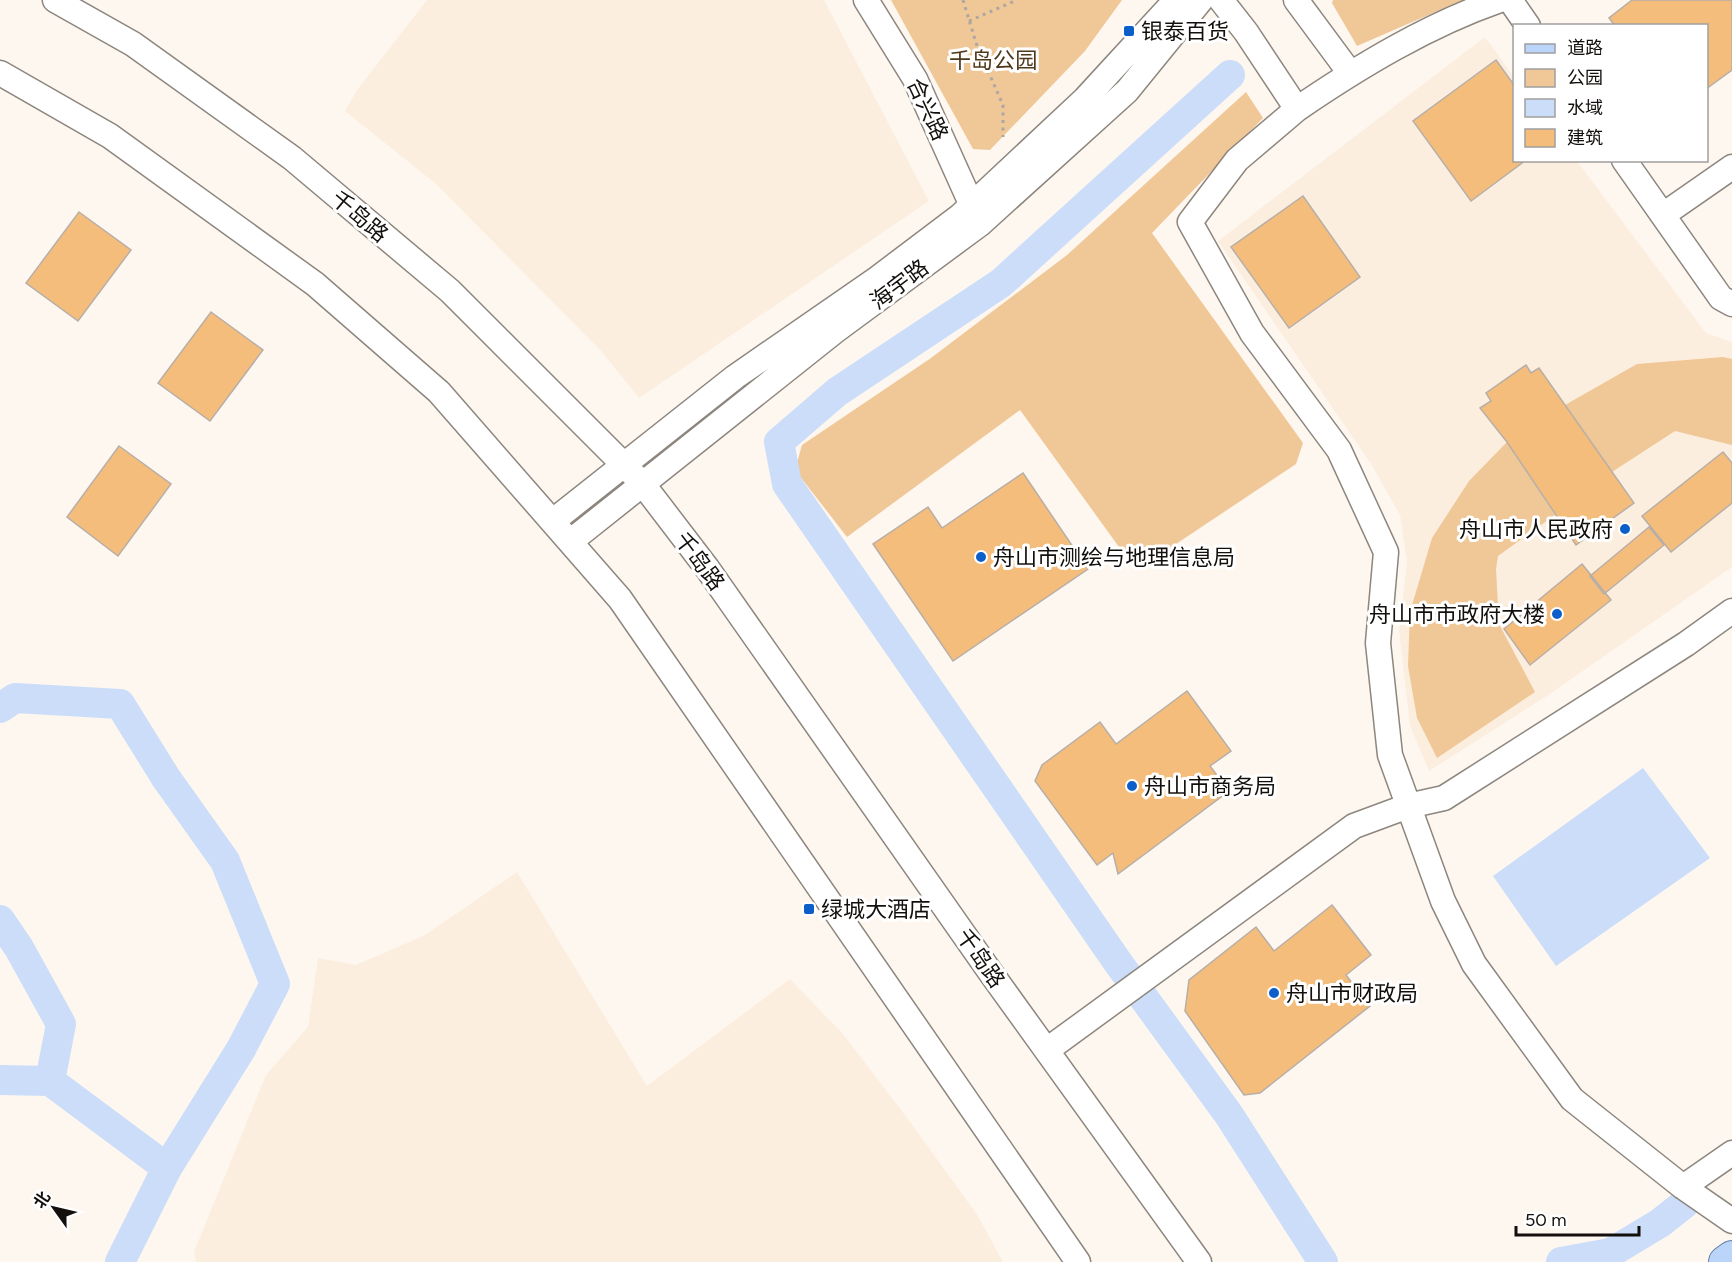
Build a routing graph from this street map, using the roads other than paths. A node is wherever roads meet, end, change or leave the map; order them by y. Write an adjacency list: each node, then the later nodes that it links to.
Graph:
1 (55, 0): 18 (street, 千岛路)
2 (866, 0): 15 (street, 合兴路)
3 (1176, 0): 15 (street, 海宇路)
4 (1202, 0): 15 (street, 海宇路)
5 (1221, 0): 12 (street)
6 (1296, 0): 11 (street)
7 (1500, 0): 11 (street)
8 (1510, 0): 9 (street)
9 (1527, 24)
10 (0, 73): 20 (street)
11 (1350, 73): 12 (street)
12 (1298, 109): 23 (street)
13 (1625, 162): 16 (street)
14 (1730, 171): 16 (street)
15 (976, 214): 18 (street, 海宇路); 19 (street, 海宇路)
16 (1663, 215): 17 (street)
17 (1732, 304)
18 (624, 465): 19 (street, 千岛路); 20 (street, 海宇路)
19 (642, 483): 21 (street, 海宇路); 24 (street, 千岛路)
20 (553, 521): 21 (street)
21 (571, 542): 29 (street)
22 (1732, 610): 23 (street)
23 (1408, 806): 24 (street); 26 (street)
24 (1047, 1050): 30 (street, 千岛路)
25 (1732, 1153): 26 (street)
26 (1683, 1187): 27 (street)
27 (1732, 1221)
28 (1732, 1257): 31 (main road)
29 (1078, 1262)
30 (1199, 1262)
31 (1725, 1262)

